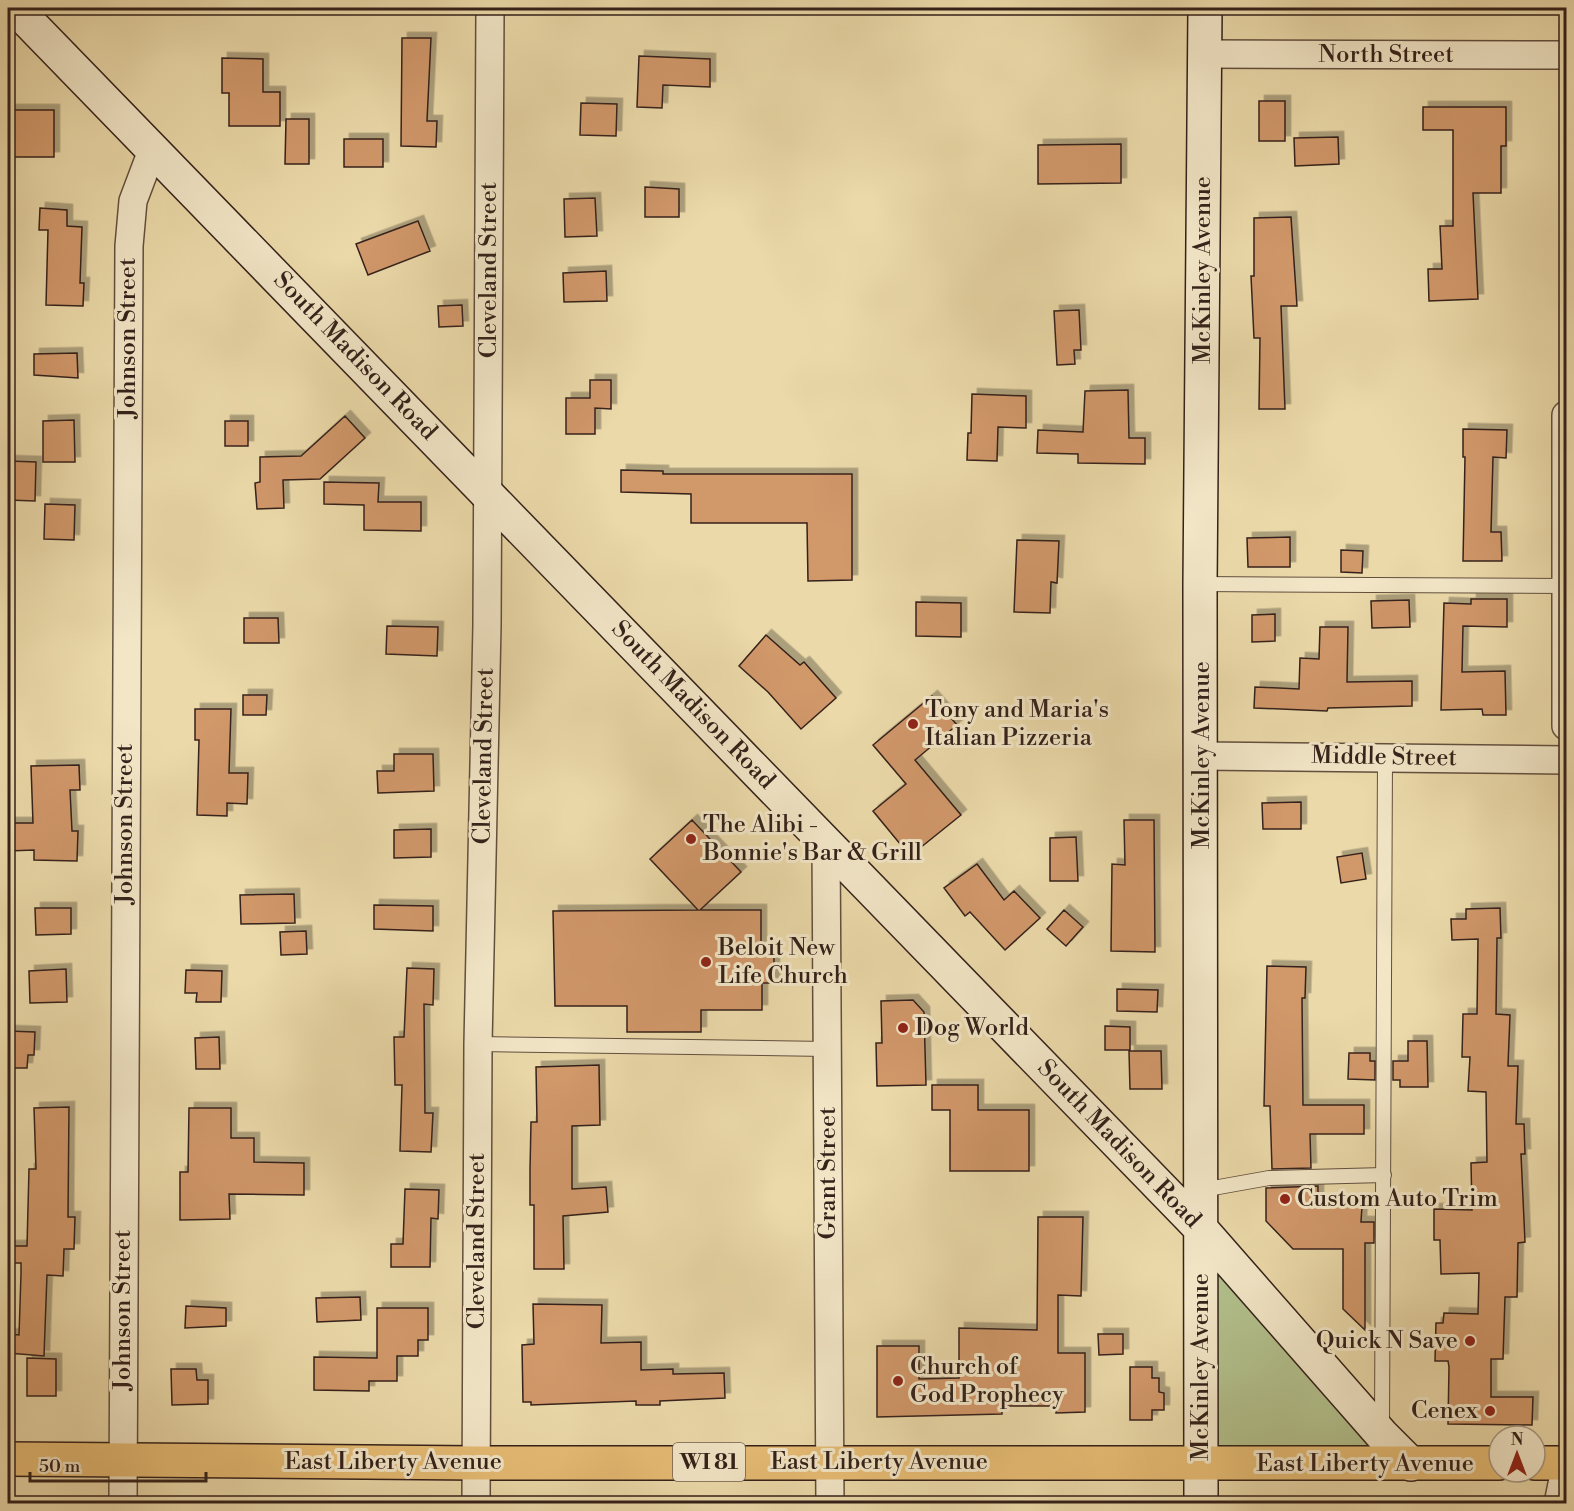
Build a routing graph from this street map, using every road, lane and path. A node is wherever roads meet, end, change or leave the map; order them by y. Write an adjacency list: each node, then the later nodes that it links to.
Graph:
1 (490, 8): 8 (street, Cleveland Street)
2 (1205, 8): 4 (main road, McKinley Avenue)
3 (18, 19): 6 (main road, South Madison Road)
4 (1205, 54): 5 (street, North Street); 9 (main road, McKinley Avenue)
5 (1566, 55)
6 (153, 148): 8 (main road, South Madison Road); 23 (street, Johnson Street)
7 (1566, 415): 10 (street)
8 (488, 493): 15 (main road, South Madison Road); 16 (street, Cleveland Street)
9 (1200, 585): 10 (lane); 12 (main road, McKinley Avenue)
10 (1565, 586): 11 (street)
11 (1566, 726)
12 (1202, 756): 13 (street, Middle Street); 19 (main road, McKinley Avenue)
13 (1385, 757): 14 (street, Middle Street); 18 (lane)
14 (1566, 760)
15 (826, 843): 17 (street, Grant Street); 20 (main road, South Madison Road)
16 (478, 1044): 17 (lane); 25 (street, Cleveland Street)
17 (827, 1049): 24 (street, Grant Street)
18 (1383, 1175): 19 (lane); 21 (lane)
19 (1202, 1191): 20 (main road, McKinley Avenue)
20 (1202, 1230): 21 (main road, South Madison Road); 26 (main road, McKinley Avenue)
21 (1382, 1435): 30 (main road, South Madison Road)
22 (8, 1459): 23 (main road, East Liberty Avenue / WI 81)
23 (123, 1461): 25 (main road, East Liberty Avenue / WI 81); 31 (street, Johnson Street)
24 (830, 1462): 25 (main road, East Liberty Avenue / WI 81); 26 (main road, East Liberty Avenue / WI 81); 33 (street, Grant Street)
25 (476, 1463): 32 (street, Cleveland Street)
26 (1201, 1463): 30 (main road, East Liberty Avenue / WI 81); 34 (main road, McKinley Avenue)
27 (1487, 1463): 30 (main road, East Liberty Avenue / WI 81)
28 (1547, 1463): 29 (main road)
29 (1566, 1463): 35 (street)
30 (1411, 1464)
31 (123, 1503)
32 (476, 1503)
33 (830, 1503)
34 (1201, 1503)
35 (1558, 1503)

